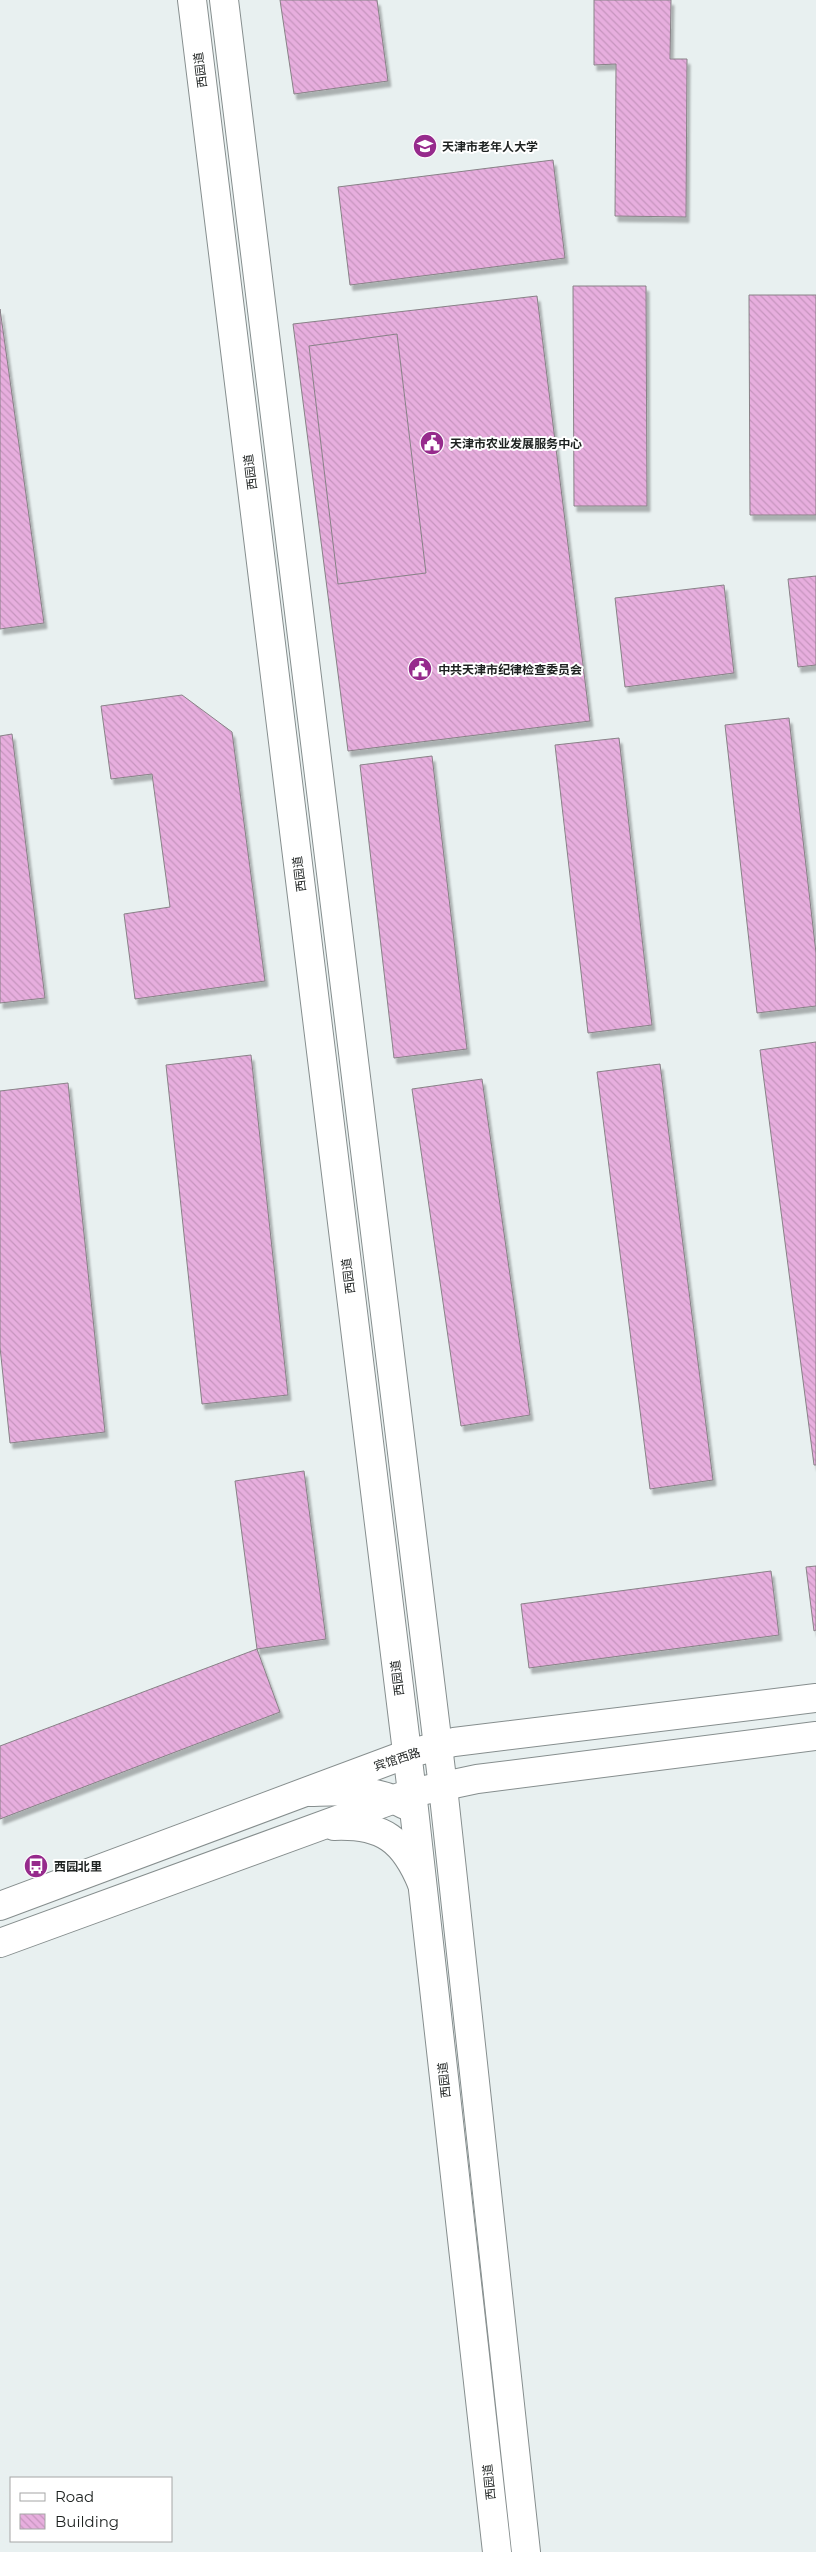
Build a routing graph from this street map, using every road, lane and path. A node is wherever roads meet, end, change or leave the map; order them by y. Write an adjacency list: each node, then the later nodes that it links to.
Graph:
1 (192, 0): 6 (street, 西园道)
2 (224, 0): 5 (street)
3 (816, 1698): 5 (street, 宾馆西路)
4 (816, 1736): 7 (street)
5 (438, 1746): 6 (street, 宾馆西路); 7 (street)
6 (407, 1754): 8 (street, 宾馆西路); 9 (street, 西园道)
7 (443, 1787): 9 (street); 12 (street)
8 (305, 1792): 9 (street); 13 (street, 宾馆西路)
9 (407, 1801): 10 (street); 11 (street, 西园道); 12 (street)
10 (320, 1827): 11 (street); 14 (street)
11 (422, 1884): 15 (street, 西园道)
12 (454, 1884): 16 (street)
13 (0, 1906)
14 (0, 1943)
15 (496, 2552)
16 (526, 2552)

